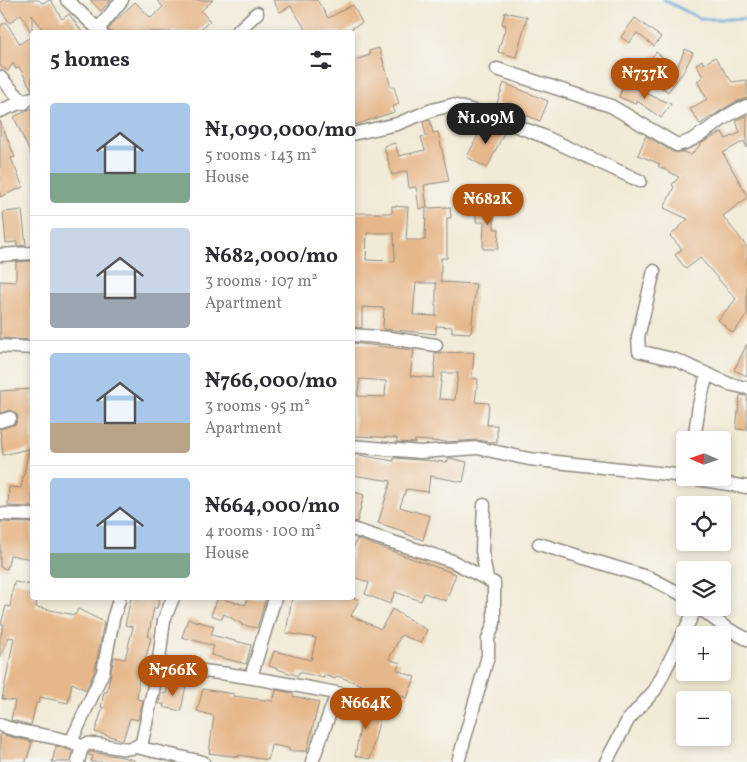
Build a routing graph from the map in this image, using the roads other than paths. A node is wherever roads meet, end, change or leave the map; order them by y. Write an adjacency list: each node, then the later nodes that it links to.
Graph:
1 (67, 0): 4 (street)
2 (122, 0): 4 (street)
3 (258, 13): 5 (street)
4 (100, 30)
5 (239, 30)
6 (497, 69): 9 (street)
7 (0, 77): 8 (street)
8 (28, 100): 10 (street)
9 (747, 106)
10 (0, 111)
11 (355, 133): 12 (street)
12 (640, 181)
13 (30, 253): 14 (street)
14 (0, 255)
15 (654, 271): 20 (street)
16 (355, 335): 17 (street)
17 (436, 345)
18 (0, 346): 19 (street)
19 (30, 348)
20 (707, 374): 21 (street); 22 (street)
21 (747, 388)
22 (695, 431)
23 (355, 446): 24 (street)
24 (676, 475)
25 (731, 484): 26 (street)
26 (747, 487)
27 (484, 505): 32 (street)
28 (0, 514): 29 (street)
29 (30, 515)
30 (355, 530): 32 (street)
31 (539, 544): 33 (street)
32 (487, 579): 50 (street)
33 (676, 591)
34 (119, 600): 45 (street)
35 (173, 600): 40 (street)
36 (274, 600): 41 (street)
37 (692, 616): 51 (street)
38 (710, 616): 39 (street)
39 (747, 639)
40 (158, 668): 41 (street); 46 (street)
41 (251, 677): 42 (street)
42 (337, 693): 43 (street); 49 (street)
43 (374, 700)
44 (0, 725): 45 (street)
45 (77, 744): 46 (street); 47 (street)
46 (136, 747): 48 (street)
47 (78, 762)
48 (203, 762)
49 (312, 762)
50 (458, 762)
51 (606, 762)

